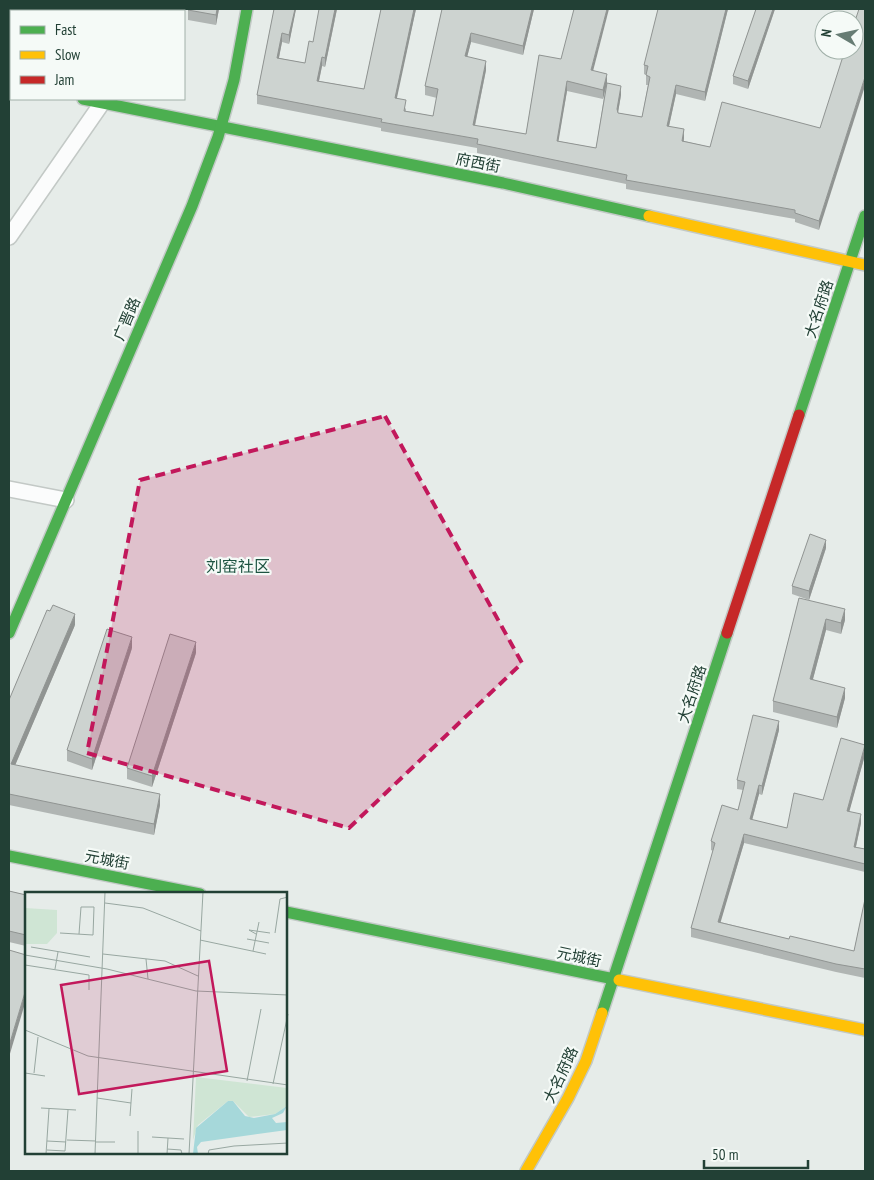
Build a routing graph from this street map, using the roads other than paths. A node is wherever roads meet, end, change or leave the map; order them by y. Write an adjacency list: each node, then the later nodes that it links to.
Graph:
1 (247, 9): 4 (street, 广晋路)
2 (88, 100): 3 (street, 府西街)
3 (102, 103): 4 (street, 府西街); 6 (street)
4 (220, 127): 7 (street, 府西街); 10 (street, 广晋路)
5 (865, 216): 7 (street, 大名府路)
6 (9, 238)
7 (850, 262): 8 (street, 府西街); 15 (street, 大名府路)
8 (864, 267)
9 (9, 489): 10 (street)
10 (66, 500): 11 (street, 广晋路)
11 (9, 633)
12 (9, 856): 13 (street, 元城街)
13 (190, 892)
14 (288, 912): 15 (street, 元城街)
15 (613, 979): 16 (street, 元城街); 17 (street, 大名府路)
16 (865, 1030)
17 (526, 1171)

